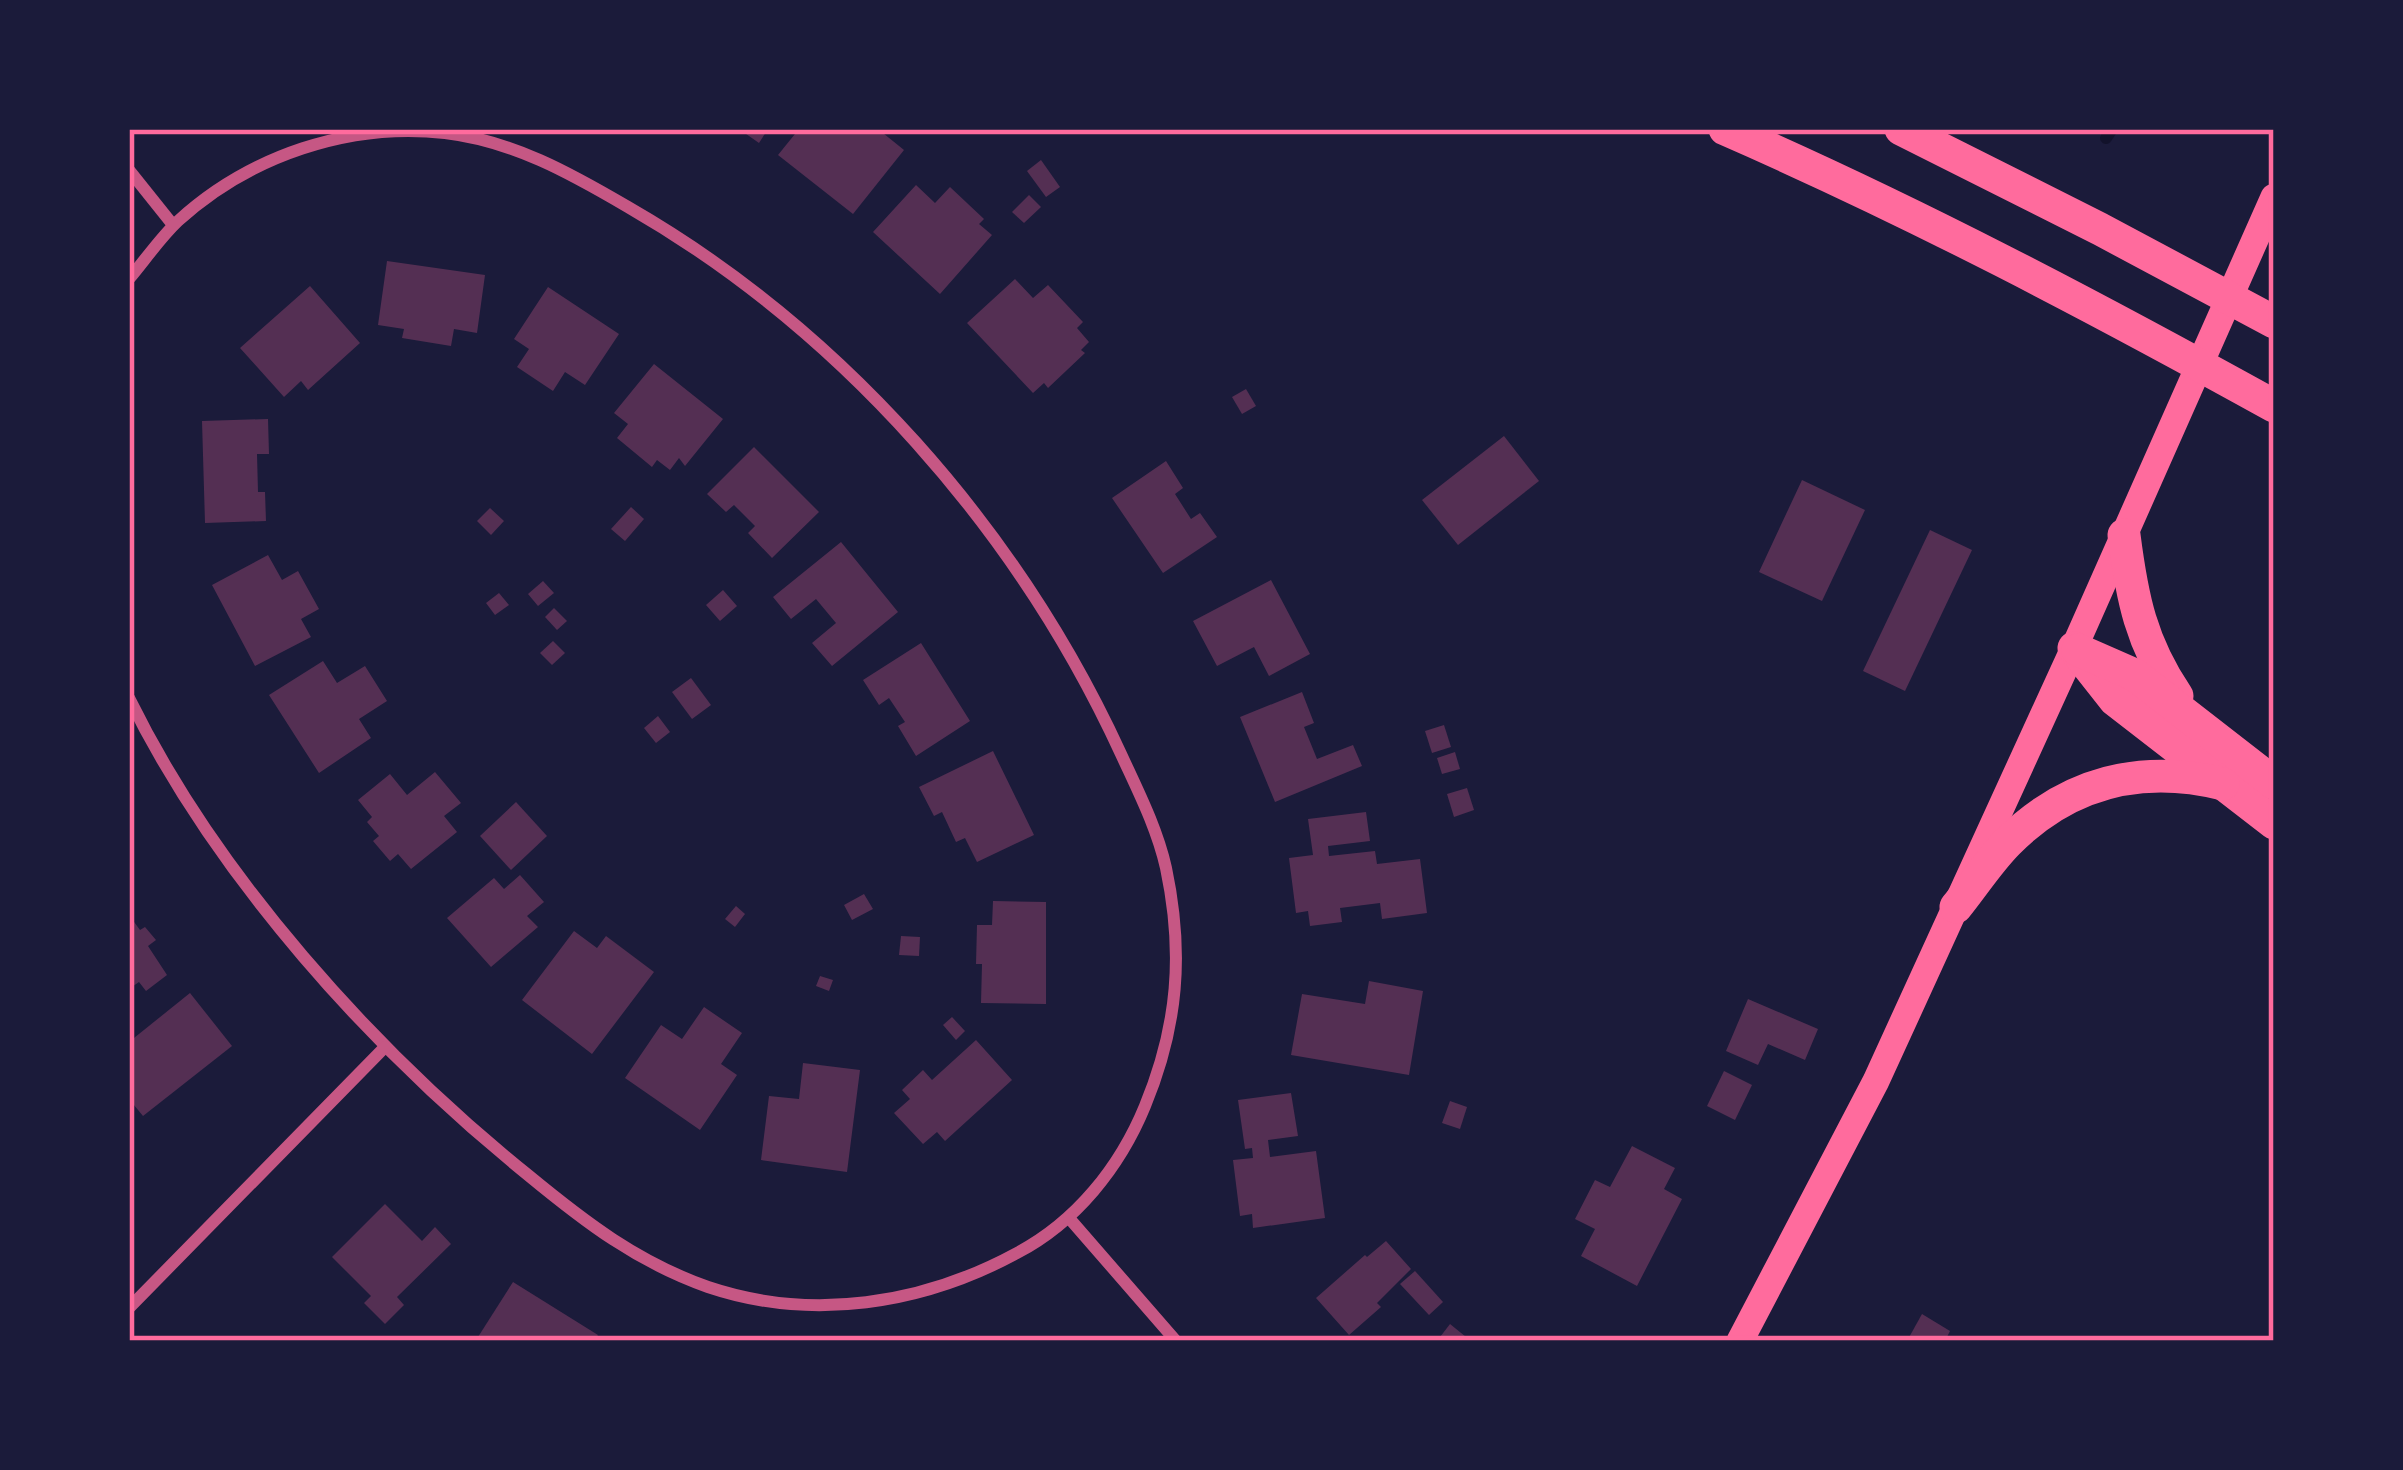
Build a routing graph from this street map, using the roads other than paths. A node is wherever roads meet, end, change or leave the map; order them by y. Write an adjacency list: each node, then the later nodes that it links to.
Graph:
1 (1726, 129): 8 (highway)
2 (1901, 129): 7 (highway)
3 (129, 170): 5 (street)
4 (2272, 202): 9 (main road)
5 (173, 225): 6 (street); 18 (street)
6 (129, 280)
7 (2274, 322)
8 (2274, 406)
9 (2124, 535): 10 (main road); 12 (highway)
10 (2074, 648): 12 (highway); 14 (highway); 16 (main road)
11 (129, 698): 17 (street)
12 (2195, 722): 13 (highway)
13 (2274, 783)
14 (2223, 784): 15 (highway); 16 (highway)
15 (2274, 824)
16 (1956, 907): 21 (main road)
17 (385, 1046): 18 (street); 19 (street)
18 (1069, 1218): 20 (street)
19 (129, 1308)
20 (1176, 1341)
21 (1740, 1341)

